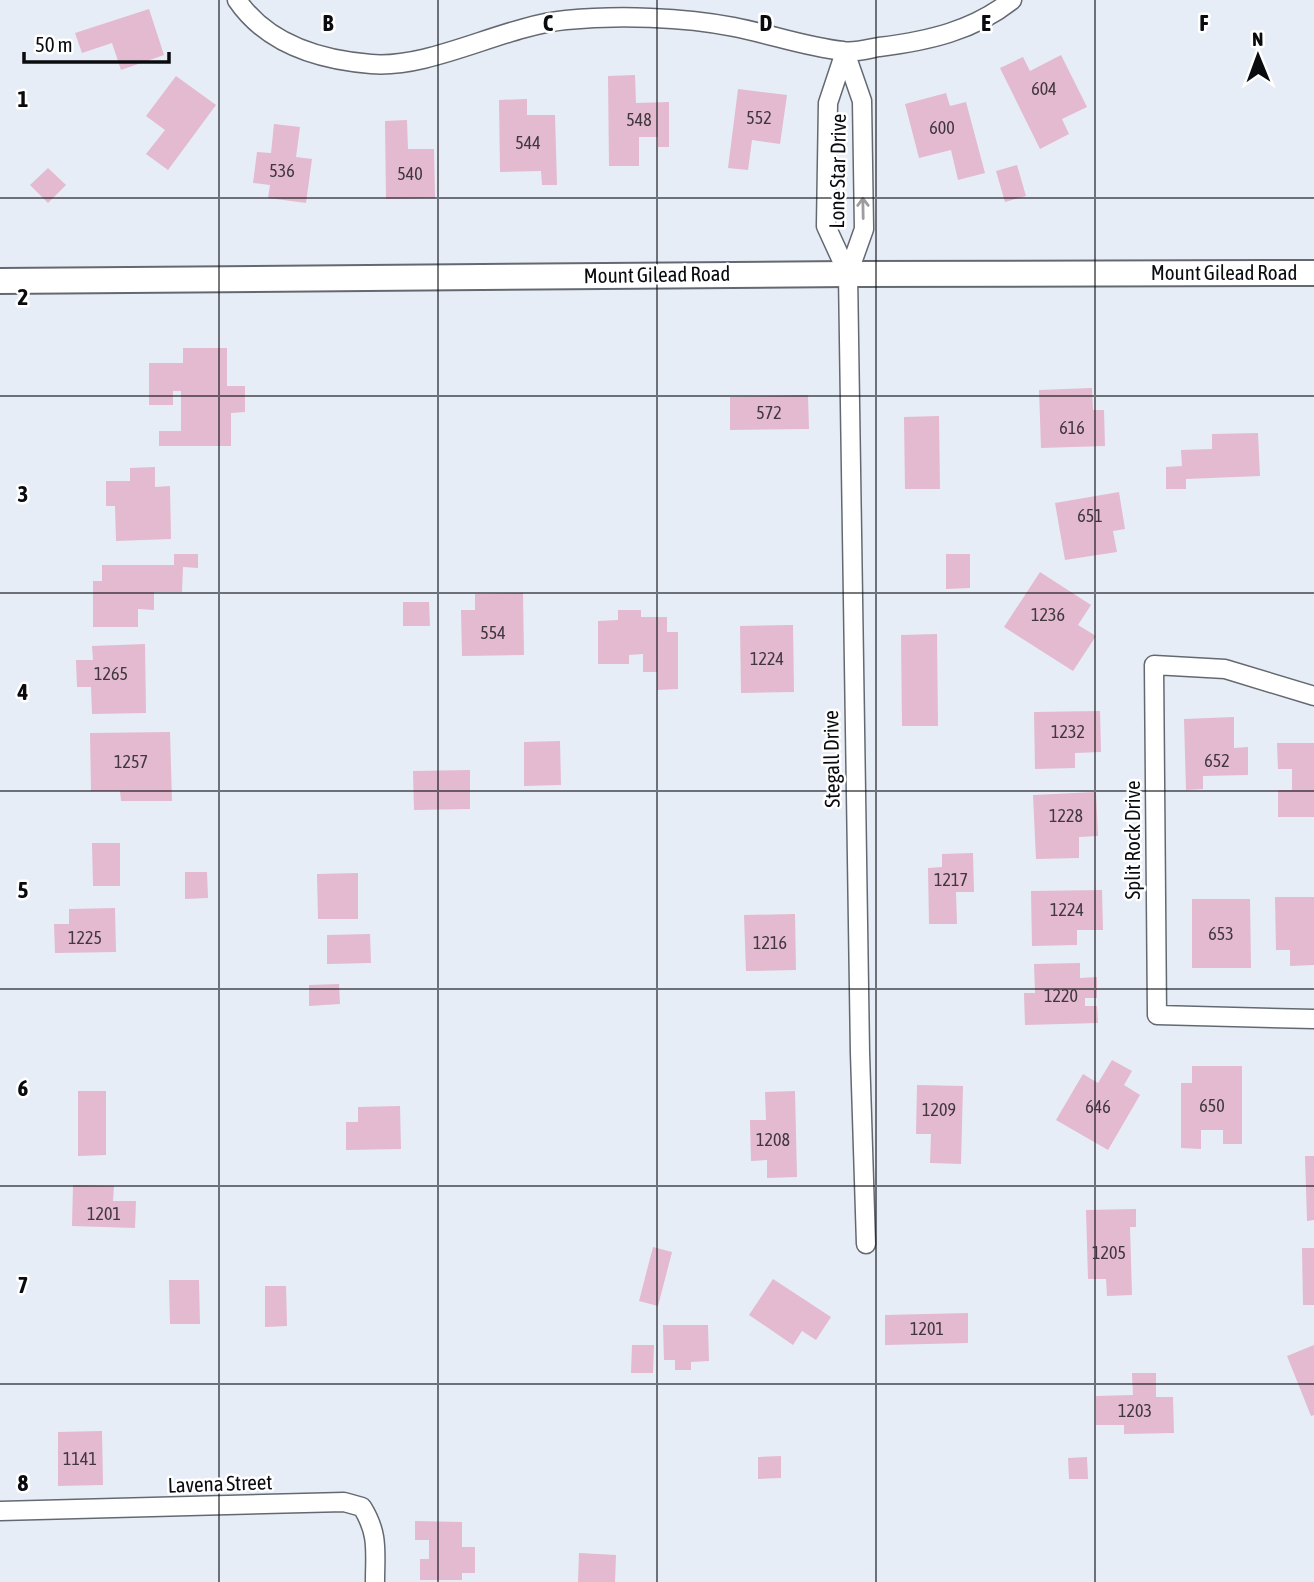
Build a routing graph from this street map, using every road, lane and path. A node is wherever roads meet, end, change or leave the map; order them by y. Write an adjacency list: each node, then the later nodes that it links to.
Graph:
1 (237, 0): 3 (street)
2 (1012, 0): 3 (street)
3 (845, 52): 5 (street, Lone Star Drive, one-way to 3); 5 (street, Lone Star Drive)
4 (1314, 273): 5 (street, Mount Gilead Road)
5 (848, 274): 6 (street, Mount Gilead Road); 9 (street, Stegall Drive)
6 (0, 281)
7 (1314, 696): 8 (street, Split Rock Drive)
8 (1314, 1019)
9 (866, 1244)
10 (0, 1511): 11 (street, Lavena Street)
11 (375, 1582)

